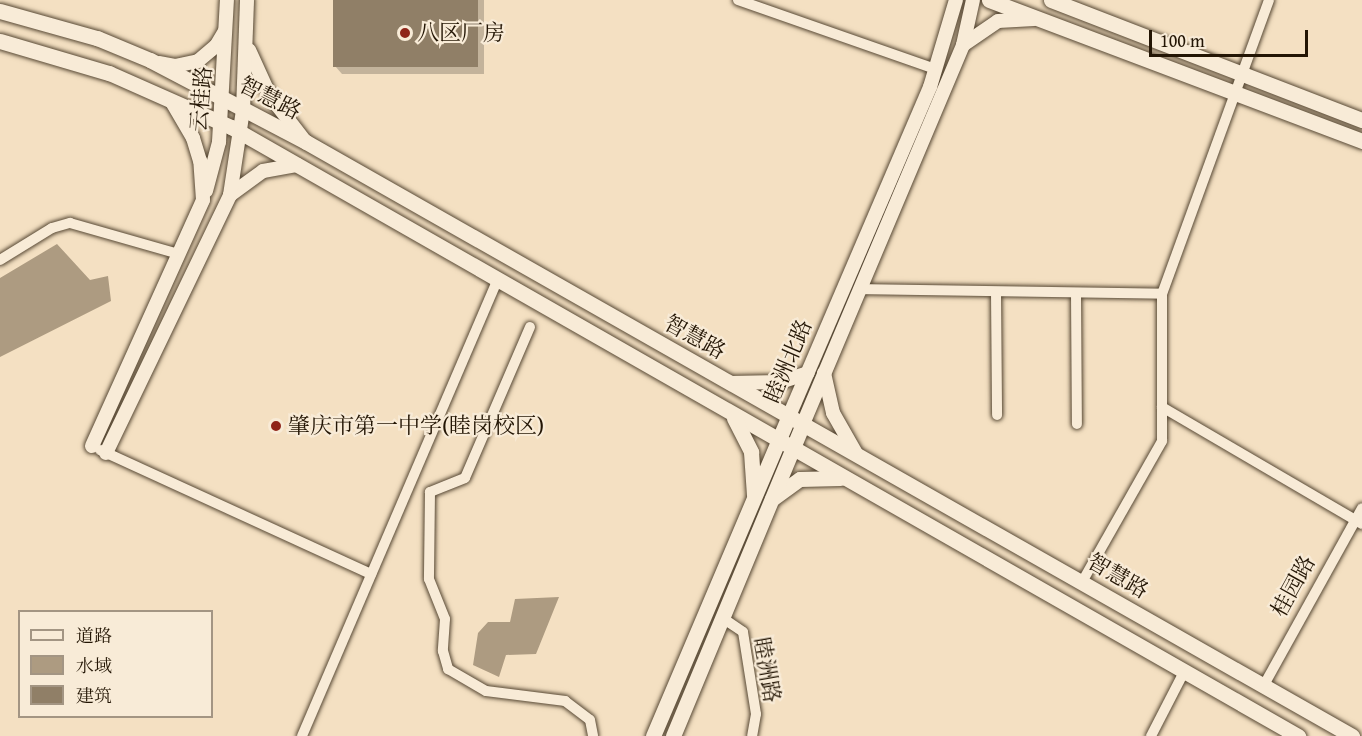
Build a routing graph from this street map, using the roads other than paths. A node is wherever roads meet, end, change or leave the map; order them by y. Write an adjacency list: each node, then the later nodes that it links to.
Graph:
1 (227, 0): 11 (street, 云桂路)
2 (247, 0): 13 (street)
3 (738, 0): 16 (street)
4 (956, 0): 16 (street, 睦洲北路)
5 (973, 0): 14 (street, 睦洲北路)
6 (989, 0): 10 (main road)
7 (1051, 0): 17 (main road)
8 (1269, 0): 17 (street)
9 (0, 11): 15 (main road, 智慧路)
10 (1037, 19): 14 (street); 18 (main road)
11 (226, 29): 15 (street); 19 (street, 云桂路)
12 (0, 41): 20 (main road, 智慧路)
13 (246, 42): 21 (street); 26 (street)
14 (963, 45): 35 (street, 睦洲北路)
15 (150, 60): 19 (main road, 智慧路)
16 (934, 69): 40 (street, 睦洲北路)
17 (1242, 74): 18 (street); 22 (main road)
18 (1235, 93): 25 (main road); 38 (street)
19 (223, 99): 21 (main road, 智慧路); 23 (street, 云桂路)
20 (172, 102): 23 (main road, 智慧路); 29 (street)
21 (243, 110): 24 (street); 26 (main road, 智慧路)
22 (1362, 120)
23 (221, 121): 24 (main road, 智慧路); 29 (street, 云桂路)
24 (241, 132): 27 (main road, 智慧路); 28 (street)
25 (1362, 141)
26 (306, 142): 30 (main road, 智慧路)
27 (297, 165): 28 (street); 33 (main road, 智慧路)
28 (230, 195): 50 (street)
29 (203, 200): 31 (street, 云桂路)
30 (477, 240): 33 (main road); 42 (main road, 智慧路)
31 (179, 254): 32 (street); 49 (street, 云桂路)
32 (0, 260)
33 (464, 262): 34 (main road, 智慧路)
34 (497, 282): 45 (main road, 智慧路); 57 (street)
35 (859, 289): 36 (street); 41 (street, 睦洲北路)
36 (996, 292): 37 (street); 44 (street)
37 (1076, 293): 38 (street); 47 (street)
38 (1162, 294): 43 (street)
39 (530, 327): 66 (street)
40 (808, 373): 42 (street); 46 (street, 睦洲北路)
41 (824, 373): 46 (street, 睦洲北路); 51 (street)
42 (730, 383): 46 (main road, 智慧路)
43 (1162, 407): 56 (street); 58 (street)
44 (997, 415)
45 (732, 416): 48 (main road, 智慧路); 53 (main road)
46 (796, 420): 48 (main road, 睦洲北路); 51 (main road, 智慧路)
47 (1077, 424)
48 (784, 445): 52 (main road, 智慧路); 53 (main road, 睦洲北路); 54 (main road, 睦洲北路)
49 (92, 446): 50 (street)
50 (106, 453): 57 (street)
51 (858, 455): 58 (main road, 智慧路)
52 (842, 478): 54 (main road); 61 (main road, 智慧路)
53 (754, 500): 67 (main road, 睦洲北路)
54 (770, 501): 59 (main road, 睦洲北路)
55 (1362, 508): 56 (street, 桂园路)
56 (1359, 522): 63 (street, 桂园路)
57 (371, 574): 65 (street)
58 (1082, 582): 60 (main road, 智慧路)
59 (724, 619): 68 (main road, 睦洲北路); 69 (street, 睦洲路)
60 (1161, 627): 61 (main road); 63 (main road, 智慧路)
61 (1148, 652): 62 (main road, 智慧路)
62 (1184, 672): 70 (street); 71 (main road, 智慧路)
63 (1264, 685): 64 (main road, 智慧路)
64 (1348, 733): 72 (street)
65 (302, 736)
66 (592, 736)
67 (653, 736)
68 (673, 736)
69 (752, 736)
70 (1151, 736)
71 (1298, 736)
72 (1362, 736)

